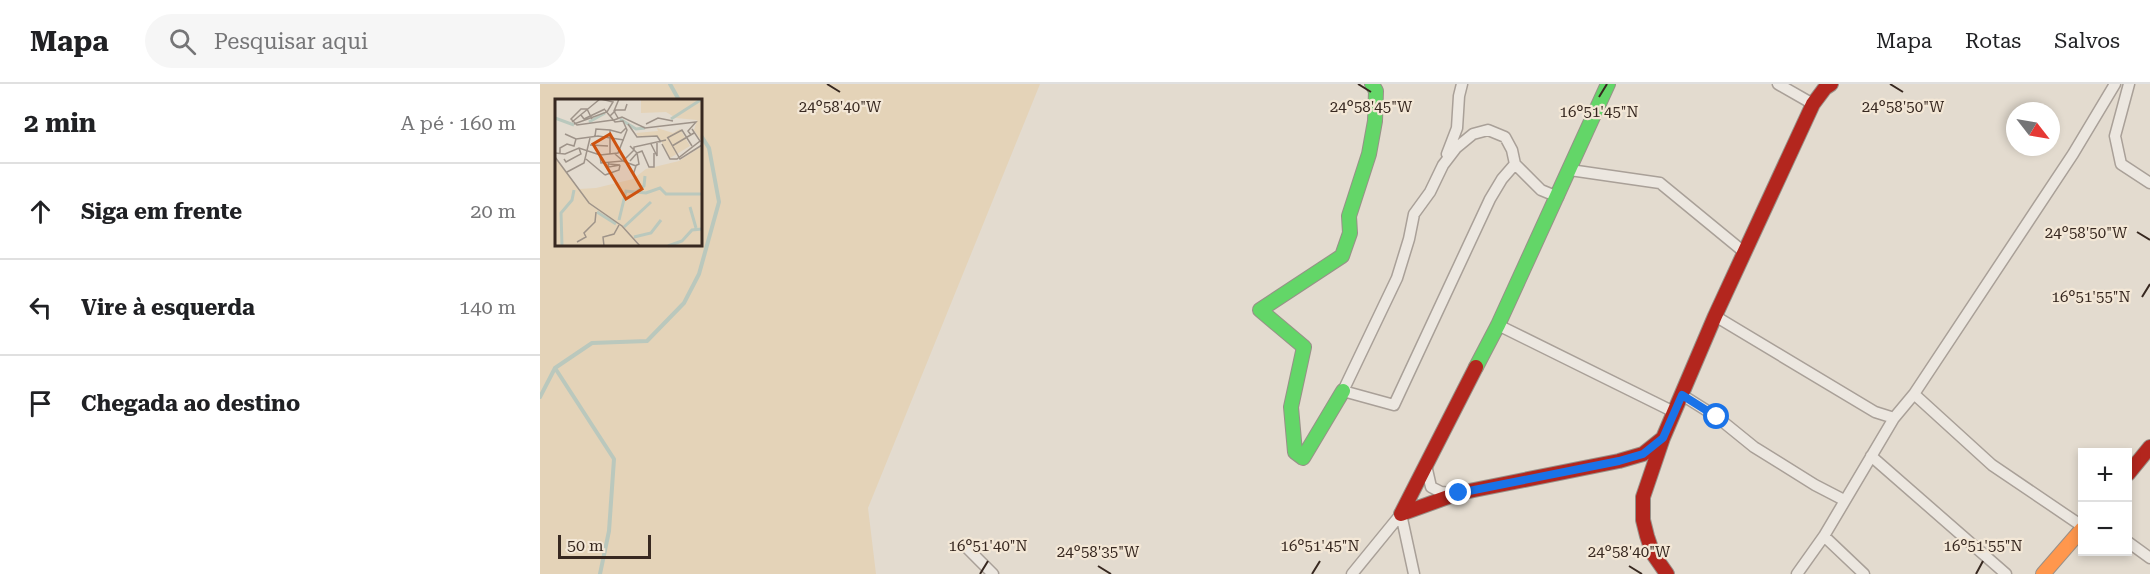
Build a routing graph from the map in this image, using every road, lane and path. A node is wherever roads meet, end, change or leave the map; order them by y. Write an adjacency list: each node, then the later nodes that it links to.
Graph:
1 (1372, 84): 17 (street)
2 (1462, 84): 10 (street)
3 (1608, 84): 11 (street)
4 (1778, 84): 8 (street)
5 (1831, 84): 8 (street)
6 (2115, 84): 18 (street)
7 (2129, 84): 12 (street)
8 (1814, 104): 14 (street)
9 (1515, 164): 10 (street); 13 (street); 17 (street)
10 (1443, 165): 17 (street)
11 (1570, 170): 13 (street); 14 (street)
12 (2150, 183)
13 (1558, 197): 16 (street)
14 (1744, 252): 15 (street)
15 (1715, 316): 19 (street); 21 (street)
16 (1498, 325): 20 (street); 25 (street)
17 (1343, 391)
18 (1914, 394): 21 (street); 30 (street)
19 (1682, 395): 20 (street); 28 (street)
20 (1674, 412): 22 (street)
21 (1894, 418): 24 (street)
22 (1663, 438): 27 (street); 39 (street)
23 (2150, 447): 26 (street)
24 (1871, 456): 28 (street); 42 (street)
25 (1426, 465): 27 (street); 29 (street)
26 (2132, 468)
27 (1459, 493): 29 (street)
28 (1844, 500): 32 (street)
29 (1401, 514): 37 (street); 38 (street)
30 (2078, 525)
31 (2078, 533): 43 (street)
32 (1824, 536): 40 (street); 41 (street)
33 (2132, 545): 35 (street)
34 (966, 547): 36 (street)
35 (2150, 558)
36 (993, 574)
37 (1352, 574)
38 (1414, 574)
39 (1667, 574)
40 (1797, 574)
41 (1864, 574)
42 (2006, 574)
43 (2043, 574)

